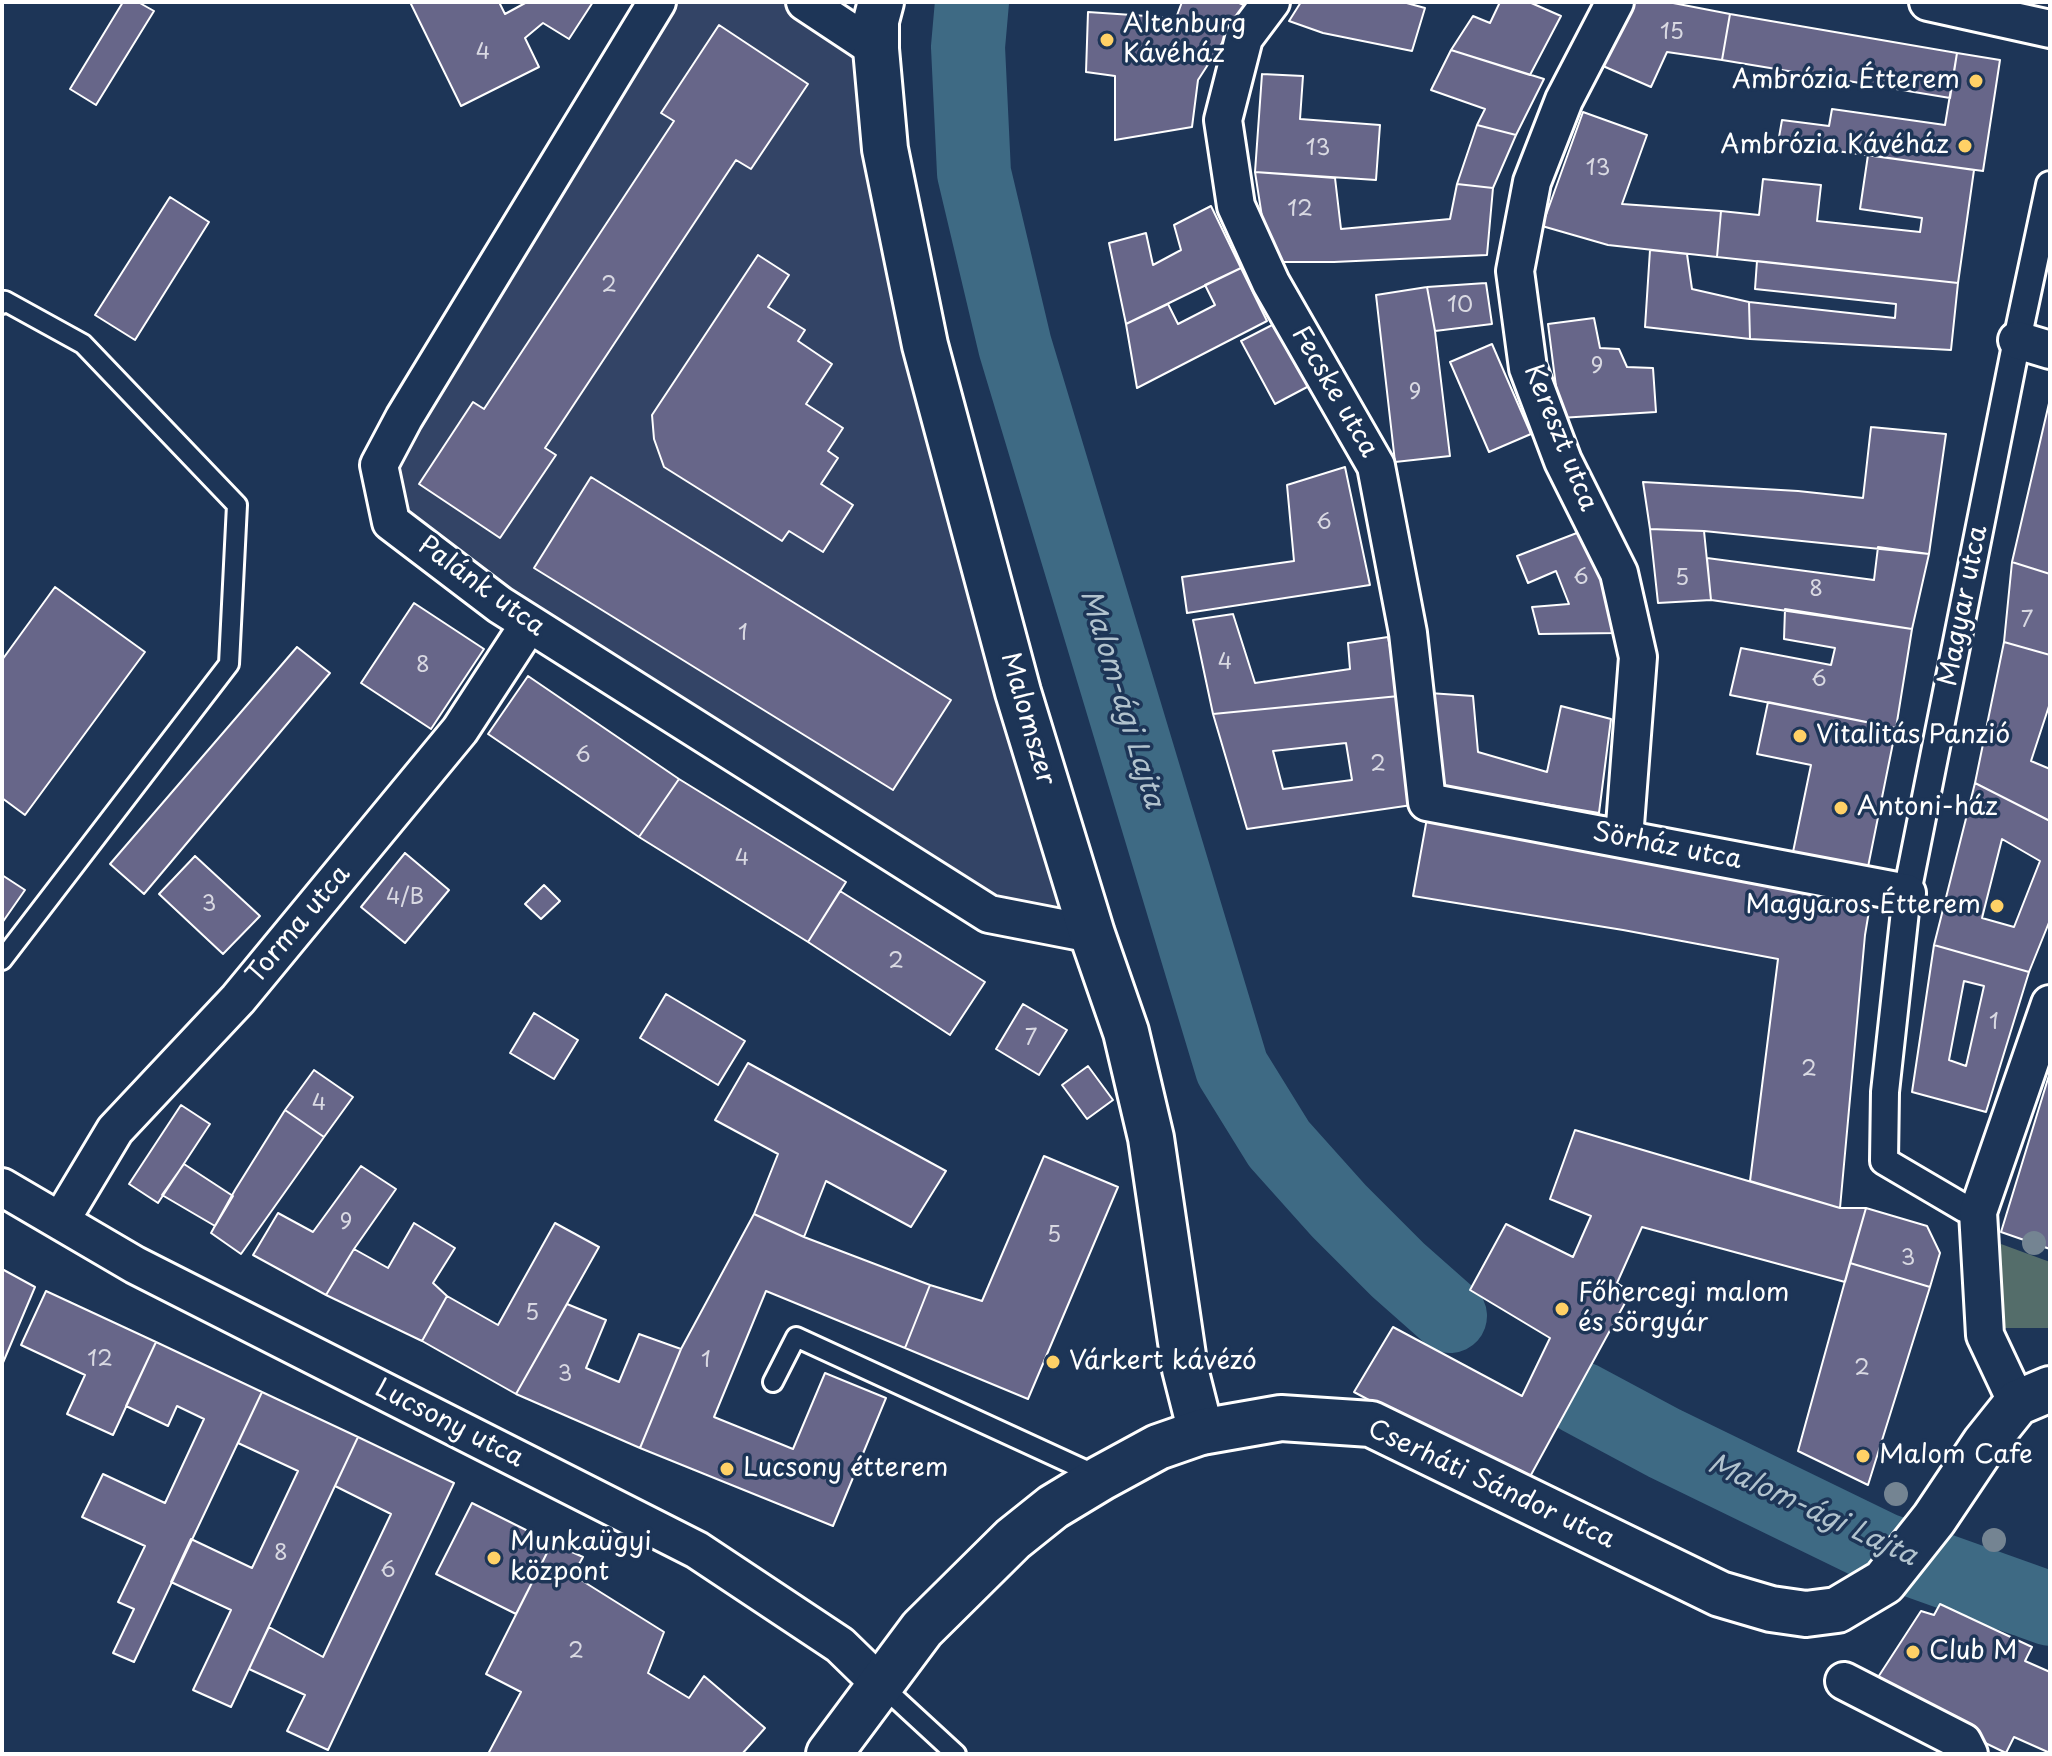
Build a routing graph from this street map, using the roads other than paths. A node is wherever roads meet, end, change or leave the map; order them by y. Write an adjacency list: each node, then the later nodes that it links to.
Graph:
1 (657, 2): 12 (street, Palánk utca)
2 (805, 2): 8 (street)
3 (881, 2): 8 (main road, Malomszer)
4 (1271, 2): 13 (street, Fecske utca)
5 (1615, 2): 14 (street, Kereszt utca)
6 (1928, 2): 7 (street)
7 (2050, 29)
8 (876, 49): 16 (main road, Malomszer)
9 (2050, 185): 11 (street, Magyar utca)
10 (2, 304): 17 (lane)
11 (2033, 345): 15 (street, Magyar utca)
12 (514, 615): 16 (street, Palánk utca); 21 (street, Torma utca)
13 (1427, 802): 14 (street, Sörház utca)
14 (1624, 838): 15 (street, Sörház utca)
15 (1907, 893): 20 (street, Magyar utca)
16 (1092, 934): 24 (main road, Malomszer)
17 (2, 960)
18 (2050, 1004): 20 (street)
19 (2, 1187): 21 (street, Lucsony utca)
20 (1978, 1212): 23 (street)
21 (61, 1220): 27 (street, Lucsony utca)
22 (773, 1382): 25 (lane)
23 (2033, 1396): 24 (main road, Cserháti Sándor utca)
24 (1201, 1432): 25 (main road, Cserháti Sándor utca)
25 (1101, 1478): 27 (main road, Cserháti Sándor utca)
26 (1844, 1681): 30 (street)
27 (880, 1684): 28 (main road, Cserháti Sándor utca); 29 (lane)
28 (829, 1754)
29 (956, 1754)
30 (1969, 1754)

